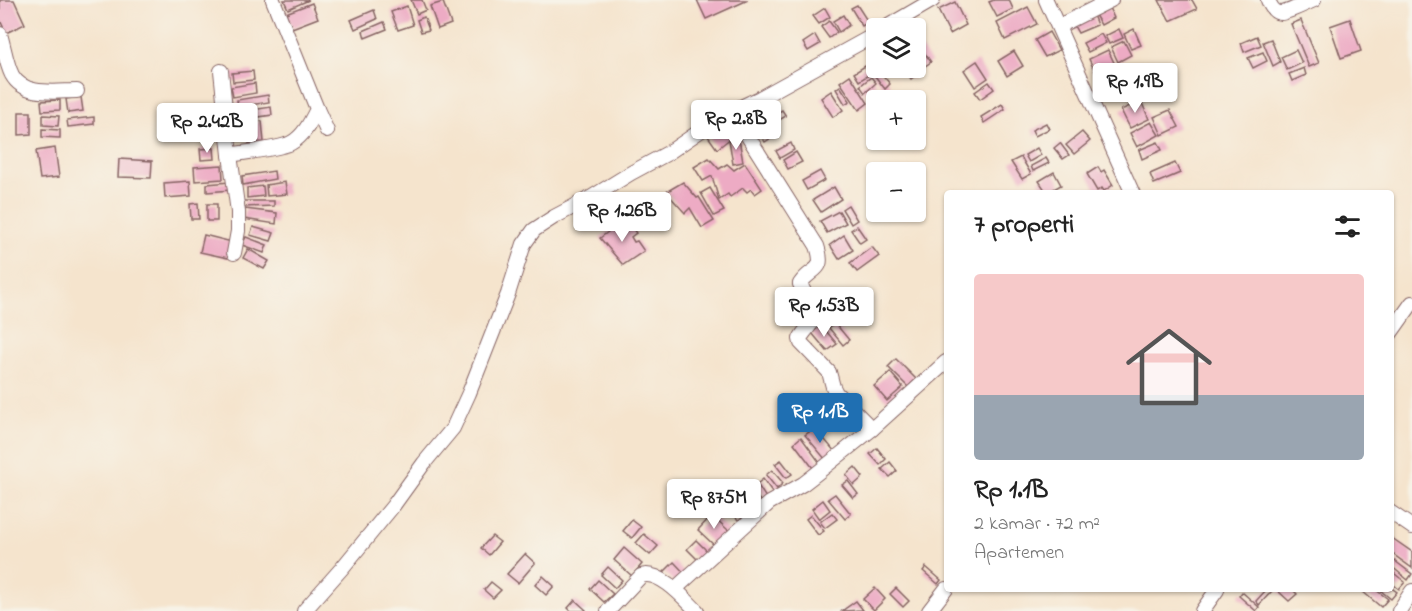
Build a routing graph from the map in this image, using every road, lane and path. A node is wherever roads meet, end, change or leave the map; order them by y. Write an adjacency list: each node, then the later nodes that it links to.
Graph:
1 (273, 0): 13 (street)
2 (933, 0): 7 (street)
3 (1047, 0): 8 (street)
4 (1111, 0): 8 (street)
5 (1268, 0): 6 (street)
6 (1314, 0)
7 (902, 18)
8 (1059, 26): 17 (street)
9 (0, 34): 12 (street)
10 (866, 40): 14 (street)
11 (221, 71): 16 (street)
12 (77, 91)
13 (317, 109): 15 (street); 16 (street)
14 (732, 111): 22 (street); 29 (street)
15 (327, 130)
16 (230, 154): 18 (street)
17 (1131, 190)
18 (234, 253)
19 (1412, 303): 20 (street)
20 (1394, 328)
21 (944, 364): 22 (street)
22 (872, 429): 25 (street)
23 (1394, 515): 24 (street)
24 (1412, 527)
25 (675, 589): 30 (street); 31 (street)
26 (1412, 591): 34 (street)
27 (944, 592): 32 (street)
28 (1216, 592): 33 (street)
29 (304, 611)
30 (608, 611)
31 (697, 611)
32 (929, 611)
33 (1202, 611)
34 (1399, 611)

